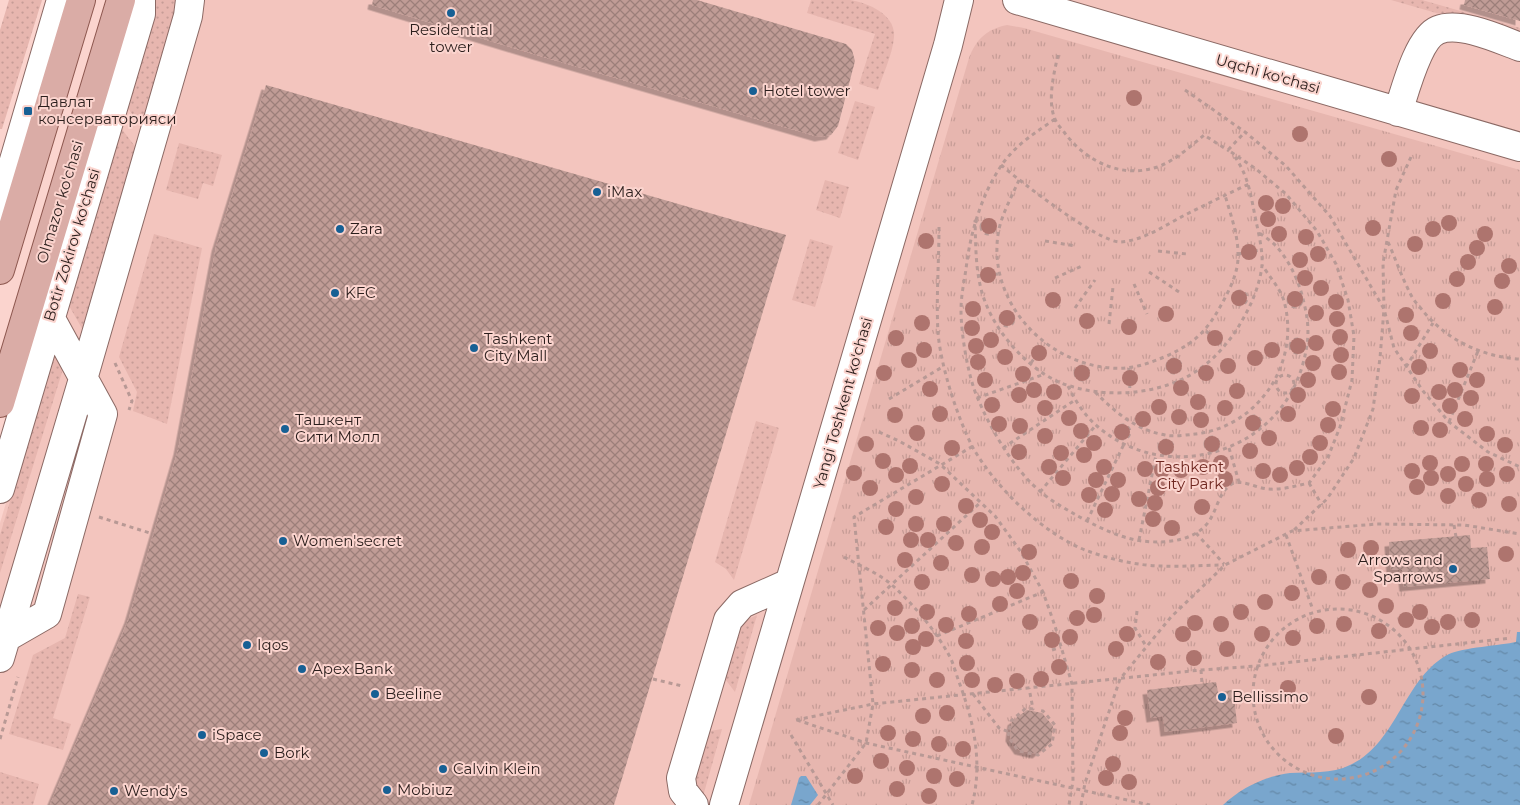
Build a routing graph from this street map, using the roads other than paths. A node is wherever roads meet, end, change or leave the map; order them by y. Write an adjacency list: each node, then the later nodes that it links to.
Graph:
1 (61, 0): 11 (street)
2 (82, 0): 14 (main road)
3 (121, 0): 17 (main road, Olmazor ko'chasi)
4 (141, 0): 15 (street, Botir Zokirov ko'chasi)
5 (190, 0): 16 (street)
6 (959, 0): 19 (street, Yangi Toshkent ko'chasi)
7 (1017, 0): 8 (street, Uqchi ko'chasi)
8 (1090, 10): 10 (street, Uqchi ko'chasi)
9 (1520, 47): 10 (street)
10 (1398, 112): 12 (street, Uqchi ko'chasi)
11 (9, 147): 13 (street)
12 (1520, 147)
13 (0, 208)
14 (0, 270)
15 (50, 317): 16 (street); 18 (street, Botir Zokirov ko'chasi)
16 (83, 379): 20 (street)
17 (0, 404)
18 (0, 489)
19 (789, 583): 21 (street); 22 (street, Yangi Toshkent ko'chasi)
20 (9, 656)
21 (694, 805)
22 (724, 805)

